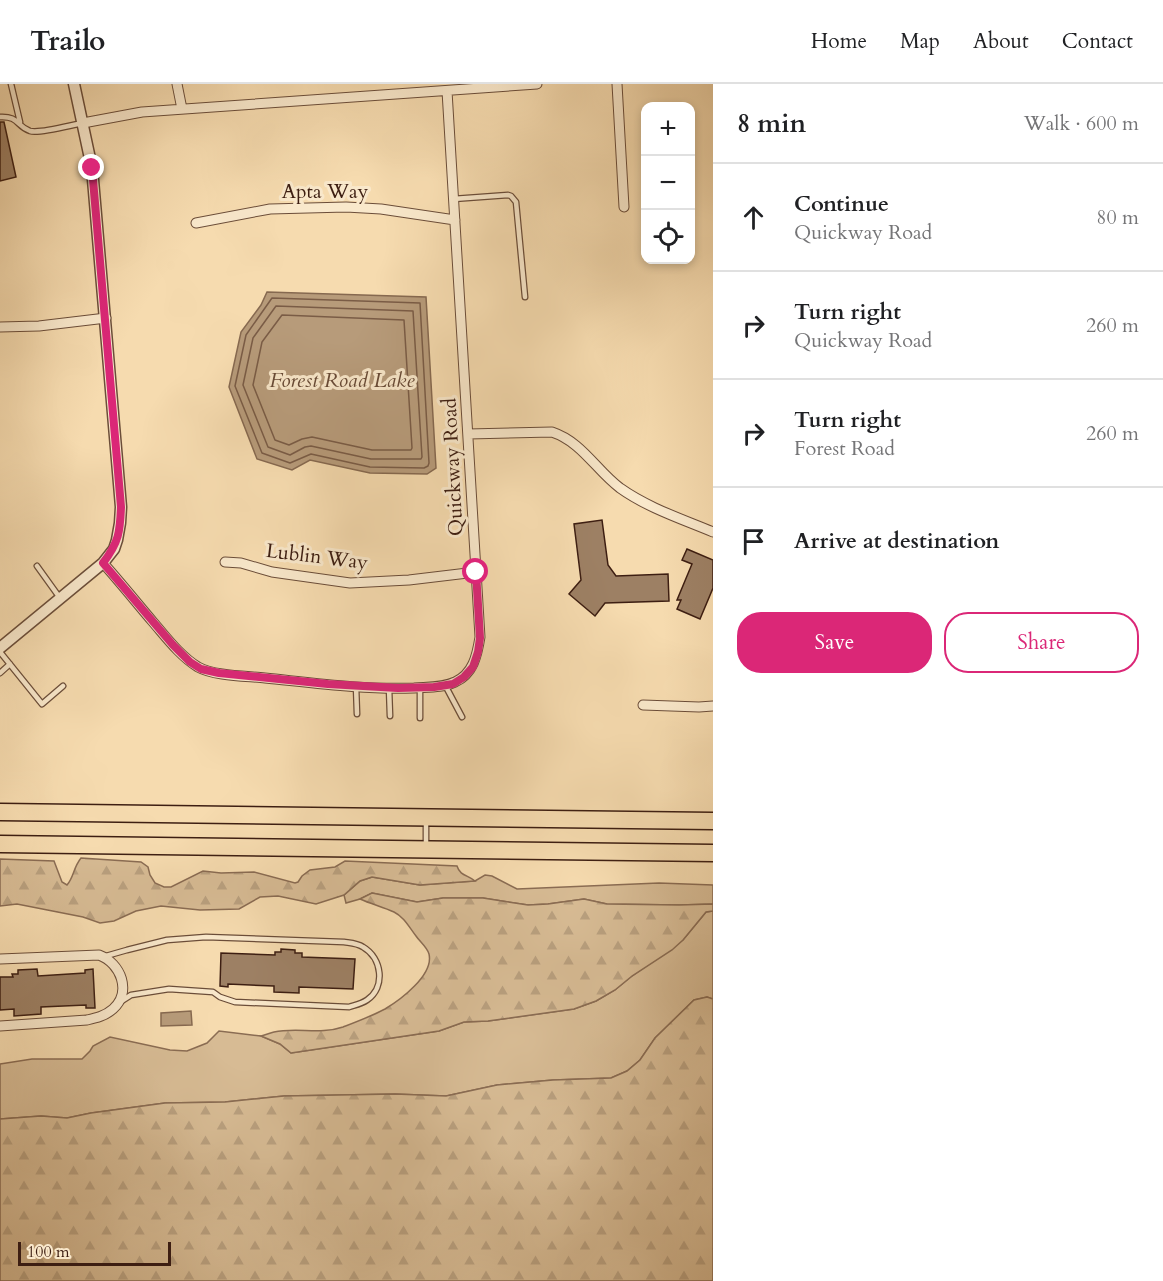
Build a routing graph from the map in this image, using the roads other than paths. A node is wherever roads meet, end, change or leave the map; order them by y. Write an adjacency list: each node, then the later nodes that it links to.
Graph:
1 (11, 84): 10 (lane)
2 (74, 84): 9 (street)
3 (177, 84): 7 (street)
4 (537, 84): 6 (street)
5 (617, 84): 12 (street)
6 (447, 91): 7 (street); 11 (street, Quickway Road)
7 (182, 109): 9 (street)
8 (0, 117): 10 (lane)
9 (83, 123): 10 (lane); 16 (street)
10 (20, 124)
11 (453, 199): 13 (street, Quickway Road); 15 (lane)
12 (624, 207)
13 (455, 220): 14 (street, Apta Way); 18 (street, Quickway Road)
14 (196, 223)
15 (525, 297)
16 (106, 318): 17 (street); 21 (street)
17 (0, 327)
18 (468, 434): 19 (street); 23 (street, Quickway Road)
19 (713, 532)
20 (225, 562): 23 (street, Lublin Way)
21 (103, 563): 24 (street); 31 (street, Quickway Road)
22 (37, 566): 24 (lane)
23 (476, 572): 29 (street, Quickway Road)
24 (60, 598): 25 (street)
25 (0, 648)
26 (0, 652): 27 (lane)
27 (10, 664): 28 (lane); 30 (lane)
28 (0, 673)
29 (445, 685): 33 (street, Quickway Road); 38 (lane)
30 (63, 686)
31 (356, 686): 32 (street, Quickway Road); 36 (lane)
32 (389, 688): 33 (street, Quickway Road); 37 (lane)
33 (420, 688): 39 (lane)
34 (643, 705): 35 (street)
35 (713, 706)
36 (357, 714)
37 (390, 716)
38 (462, 717)
39 (420, 718)
40 (0, 812): 41 (highway)
41 (426, 818): 42 (highway); 44 (lane)
42 (713, 821)
43 (0, 844): 44 (highway)
44 (425, 850): 45 (highway)
45 (713, 853)
46 (104, 957): 47 (street); 48 (street); 48 (lane)
47 (0, 959)
48 (118, 1003): 49 (street)
49 (0, 1026)

